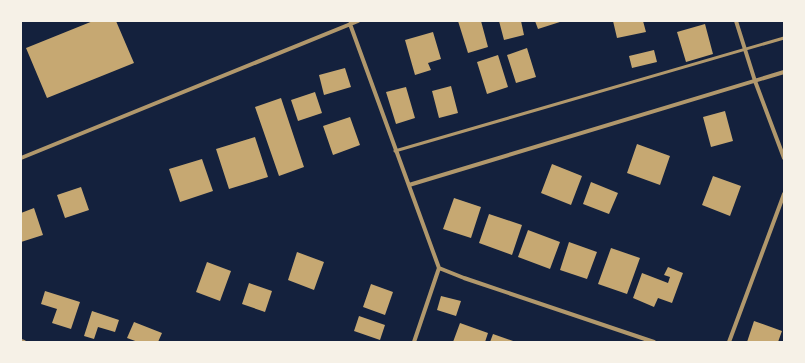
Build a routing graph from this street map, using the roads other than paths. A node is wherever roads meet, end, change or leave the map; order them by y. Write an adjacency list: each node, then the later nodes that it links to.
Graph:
1 (358, 21): 3 (street)
2 (736, 21): 5 (street)
3 (350, 24): 8 (street); 9 (street)
4 (784, 38): 5 (lane)
5 (745, 50): 7 (street); 8 (lane)
6 (784, 72): 7 (street)
7 (755, 82): 10 (street); 11 (street)
8 (395, 151): 11 (street)
9 (21, 158)
10 (784, 158)
11 (409, 185): 13 (street)
12 (784, 194): 18 (street)
13 (439, 268): 16 (street); 17 (street)
14 (21, 341): 15 (street)
15 (24, 342)
16 (414, 342)
17 (654, 342)
18 (729, 342)

